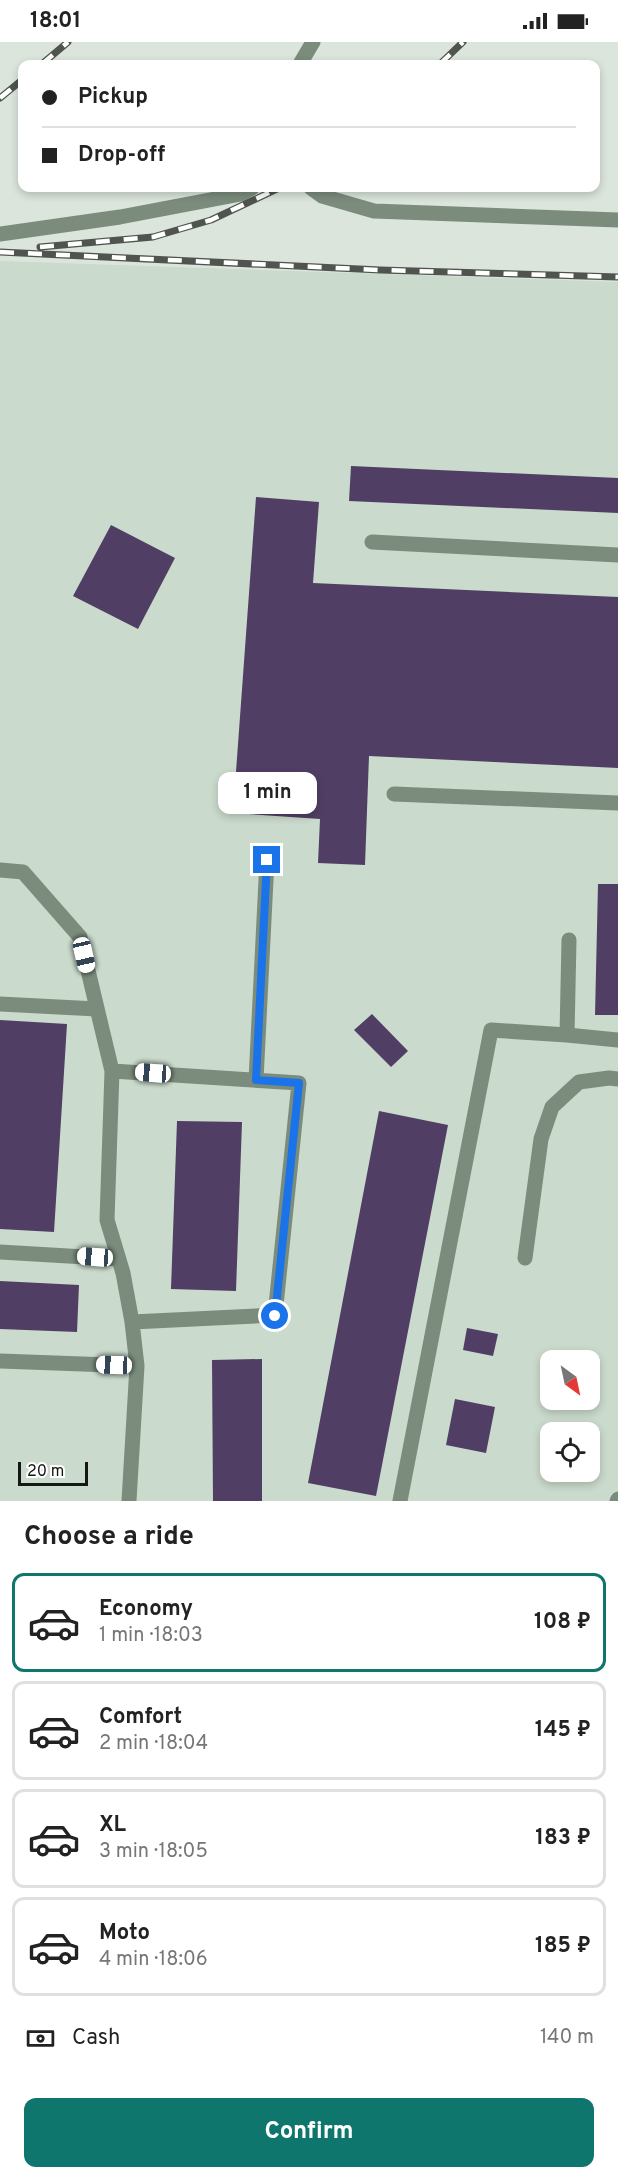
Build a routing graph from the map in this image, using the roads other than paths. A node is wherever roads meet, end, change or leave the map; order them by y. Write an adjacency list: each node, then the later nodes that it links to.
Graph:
1 (313, 42): 2 (lane)
2 (302, 60)
3 (245, 192): 6 (lane)
4 (316, 192): 5 (lane)
5 (618, 220)
6 (0, 234)
7 (372, 542): 8 (lane)
8 (618, 555)
9 (394, 794): 10 (lane)
10 (618, 803)
11 (267, 860): 20 (lane)
12 (0, 870): 15 (lane)
13 (569, 940): 16 (lane)
14 (0, 1004): 15 (lane)
15 (97, 1009): 18 (lane)
16 (567, 1035): 17 (lane); 28 (lane)
17 (618, 1040)
18 (112, 1071): 20 (lane); 23 (lane)
19 (618, 1079): 22 (lane)
20 (256, 1080): 24 (lane)
21 (0, 1252): 23 (lane)
22 (525, 1258)
23 (119, 1259): 24 (lane)
24 (132, 1322): 26 (lane)
25 (0, 1361): 26 (lane)
26 (137, 1366): 27 (lane)
27 (129, 1501)
28 (400, 1501)

